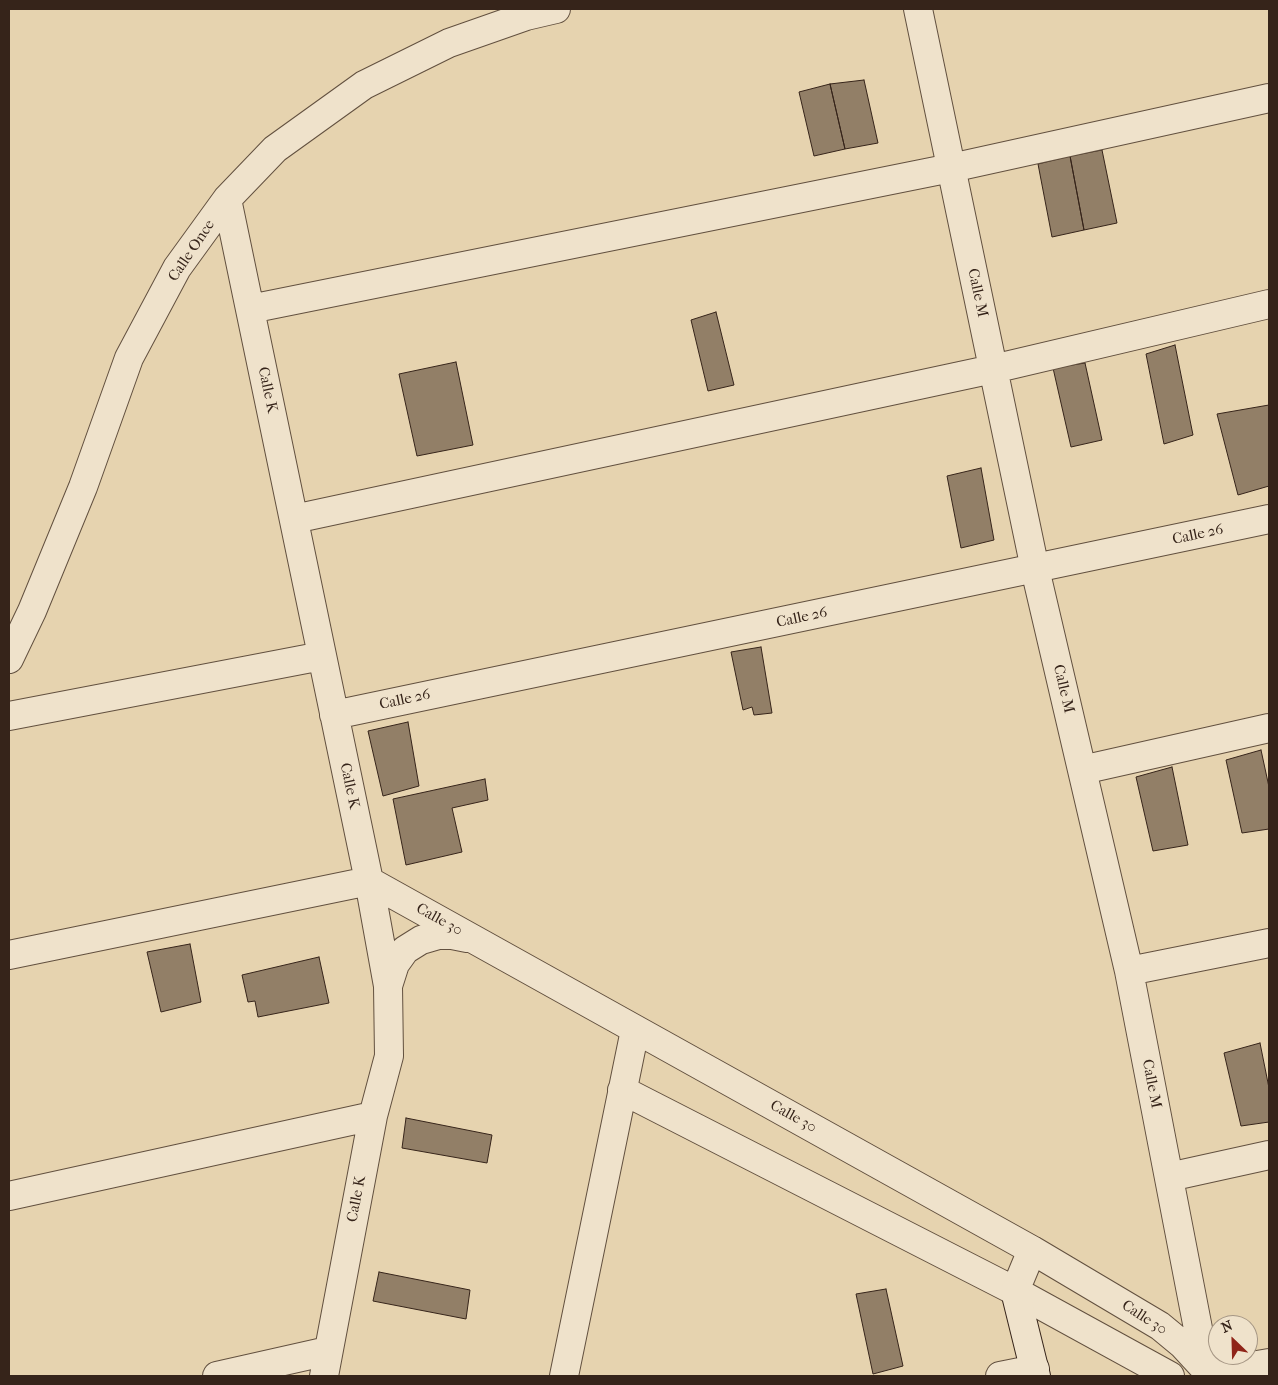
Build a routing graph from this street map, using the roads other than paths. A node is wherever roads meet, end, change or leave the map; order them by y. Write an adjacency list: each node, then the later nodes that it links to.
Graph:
1 (556, 9): 5 (street, Calle Once)
2 (918, 9): 4 (street, Calle M)
3 (1269, 98): 4 (street)
4 (951, 168): 7 (street); 8 (street, Calle M)
5 (227, 199): 7 (street, Calle K); 13 (street, Calle Once)
6 (1269, 304): 8 (street)
7 (250, 308): 9 (street, Calle K)
8 (993, 369): 9 (street); 11 (street, Calle M)
9 (294, 519): 12 (street, Calle K)
10 (1269, 520): 11 (street, Calle 26)
11 (1035, 569): 14 (street, Calle 26); 17 (street, Calle M)
12 (322, 656): 14 (street, Calle K); 15 (street)
13 (9, 659)
14 (334, 715): 18 (street, Calle K)
15 (9, 716)
16 (1269, 728): 17 (street)
17 (1082, 770): 22 (street, Calle M)
18 (369, 880): 19 (street, Calle 30); 21 (street); 23 (street, Calle K)
19 (479, 942): 23 (street); 24 (street, Calle 30)
20 (1269, 944): 22 (street)
21 (9, 956)
22 (1129, 971): 28 (street, Calle M)
23 (388, 986): 26 (street, Calle K)
24 (635, 1030): 25 (street); 30 (street, Calle 30)
25 (622, 1090): 31 (street); 37 (street)
26 (373, 1116): 29 (street); 33 (street, Calle K)
27 (1269, 1155): 28 (street)
28 (1168, 1177): 35 (street, Calle M)
29 (9, 1196)
30 (1032, 1250): 31 (street); 35 (street, Calle 30)
31 (1015, 1291): 34 (street); 39 (street)
32 (1269, 1363): 35 (street)
33 (326, 1364): 36 (street)
34 (1036, 1373): 38 (street)
35 (1206, 1373)
36 (217, 1376)
37 (564, 1376)
38 (1000, 1376)
39 (1170, 1376)

